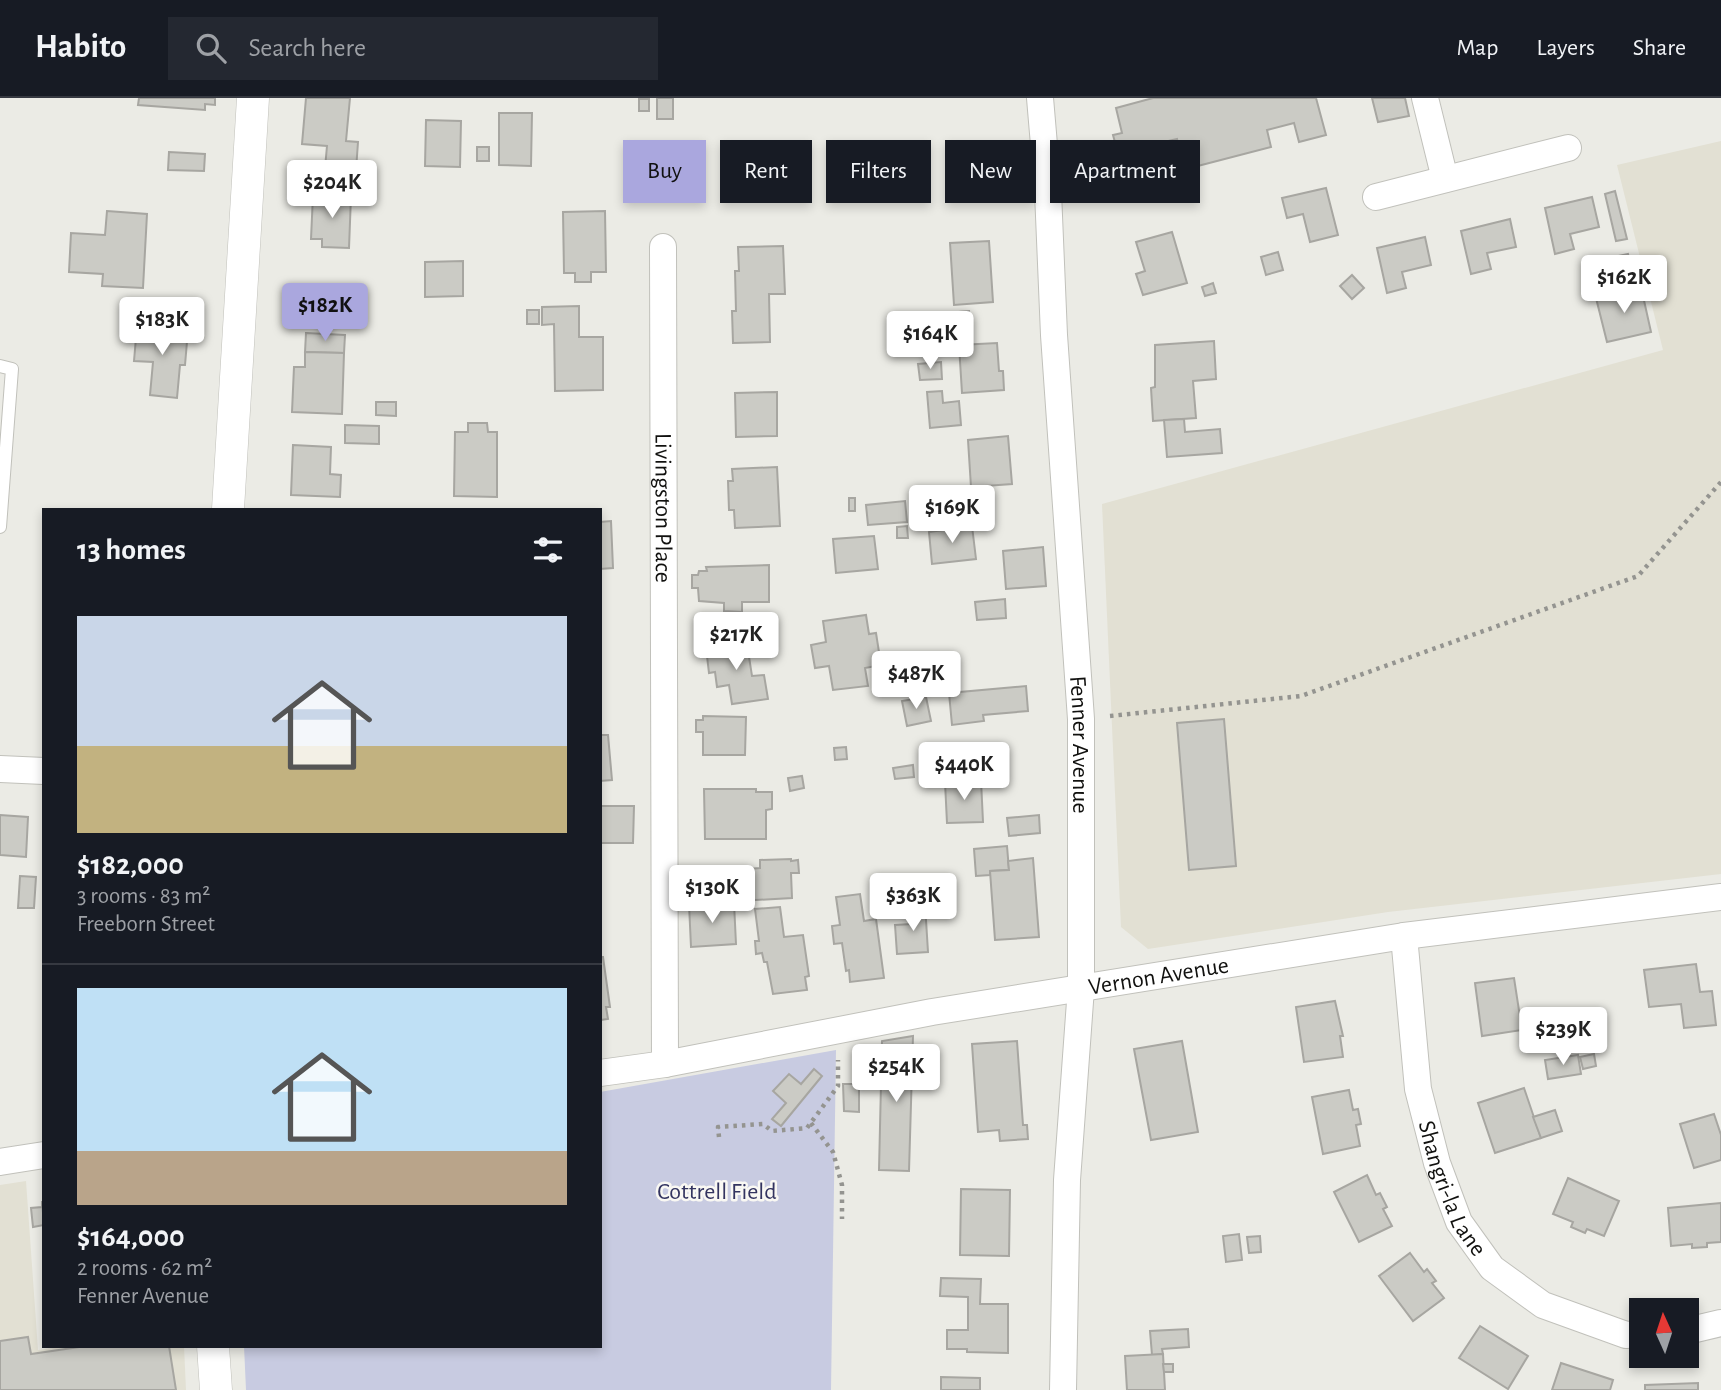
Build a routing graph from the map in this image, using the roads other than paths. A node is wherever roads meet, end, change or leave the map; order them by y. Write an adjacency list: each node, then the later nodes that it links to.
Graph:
1 (253, 98): 9 (street)
2 (1040, 98): 15 (street, Fenner Avenue)
3 (1425, 98): 5 (street)
4 (1568, 148): 5 (street)
5 (1446, 179): 6 (street)
6 (1376, 197)
7 (663, 247): 16 (street, Livingston Place)
8 (0, 366): 10 (lane)
9 (228, 508)
10 (0, 527)
11 (0, 769): 12 (street)
12 (42, 771)
13 (1721, 897): 14 (street, Vernon Avenue)
14 (1404, 936): 15 (street, Vernon Avenue); 22 (street, Shangri-la Lane)
15 (1081, 988): 16 (street, Vernon Avenue); 25 (street, Fenner Avenue)
16 (665, 1063): 17 (street, Vernon Avenue)
17 (602, 1073)
18 (42, 1155): 19 (street)
19 (0, 1162)
20 (1721, 1323): 21 (street)
21 (1699, 1328)
22 (1629, 1335)
23 (213, 1348): 24 (street)
24 (216, 1390)
25 (1063, 1390)

